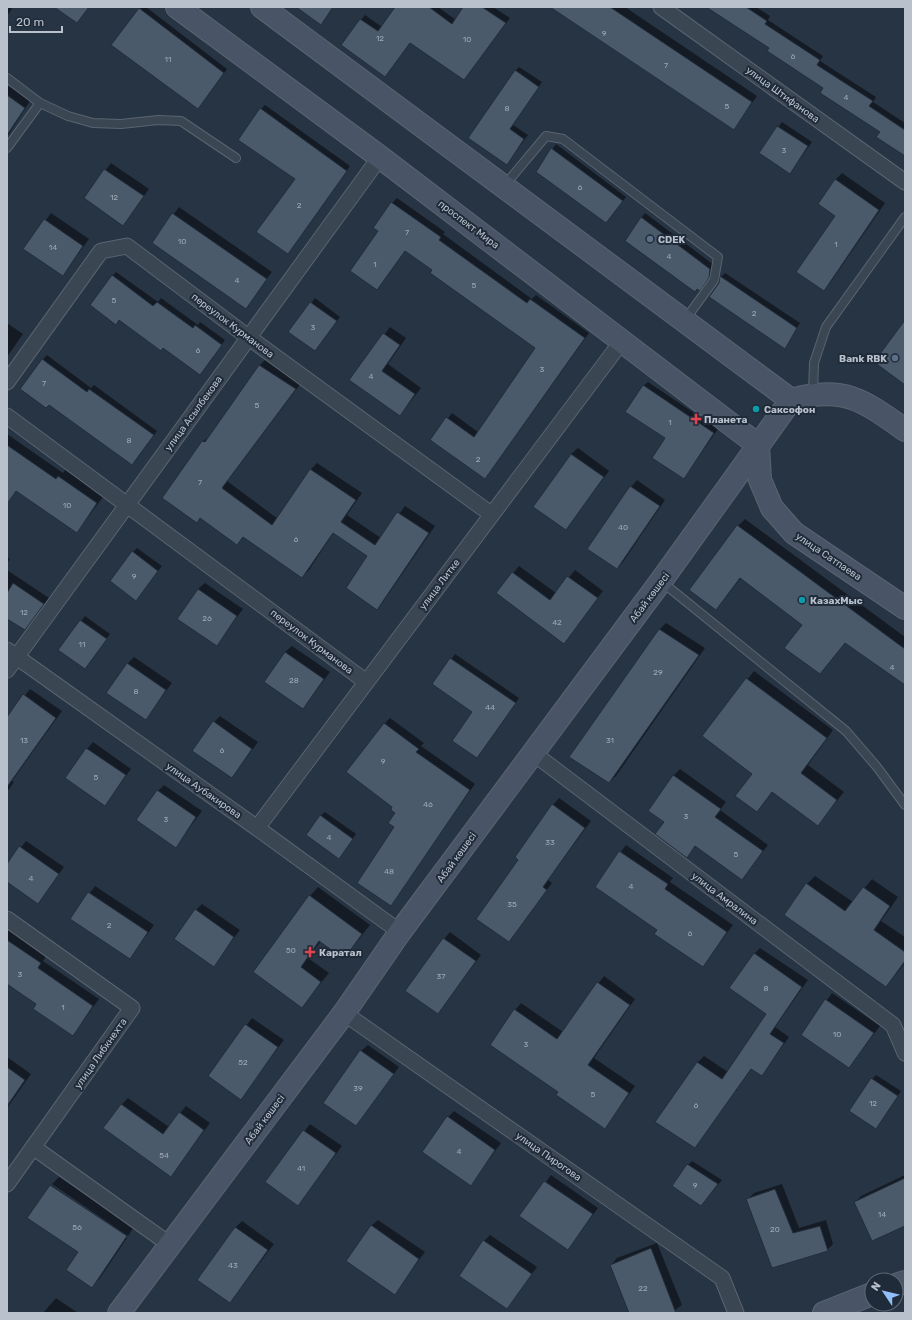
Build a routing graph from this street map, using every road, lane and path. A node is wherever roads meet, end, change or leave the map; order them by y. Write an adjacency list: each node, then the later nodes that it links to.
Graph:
1 (177, 7): 7 (main road, проспект Мира)
2 (262, 7): 10 (main road)
3 (661, 7): 9 (street, улица Штифанова)
4 (7, 78): 5 (lane)
5 (40, 103): 6 (lane); 8 (lane)
6 (7, 148)
7 (380, 157): 13 (street, улица Асылбекова); 14 (main road, проспект Мира)
8 (236, 158)
9 (905, 182)
10 (504, 186): 12 (main road); 12 (lane)
11 (905, 217): 16 (lane)
12 (684, 321): 17 (main road)
13 (248, 338): 15 (street, переулок Курманова); 21 (street, улица Асылбекова); 22 (street, переулок Курманова)
14 (622, 341): 20 (main road, проспект Мира); 22 (street, улица Литке)
15 (7, 382)
16 (813, 394): 17 (main road); 19 (main road)
17 (791, 400): 20 (main road, Абай көшесі)
18 (7, 416): 21 (street, переулок Курманова)
19 (905, 430)
20 (758, 445): 23 (main road, Абай көшесі); 24 (main road, улица Сатпаева)
21 (127, 504): 25 (street, улица Асылбекова); 27 (street, переулок Курманова)
22 (491, 514): 27 (street, улица Литке)
23 (661, 581): 28 (main road, Абай көшесі); 29 (lane)
24 (905, 608)
25 (12, 653): 26 (street, улица Асылбекова); 30 (street, улица Аубакирова)
26 (7, 670)
27 (365, 681): 30 (street, улица Литке)
28 (533, 753): 32 (main road, Абай көшесі); 34 (street, улица Амралина)
29 (905, 805)
30 (257, 828): 32 (street, улица Аубакирова)
31 (7, 919): 35 (street, улица Либкнехта)
32 (400, 932): 33 (main road, Абай көшесі)
33 (344, 1013): 37 (main road, Абай көшесі); 40 (street, улица Пирогова)
34 (905, 1054)
35 (33, 1147): 36 (street, улица Либкнехта); 37 (street)
36 (7, 1184)
37 (170, 1244): 39 (main road, Абай көшесі)
38 (864, 1297): 41 (main road)
39 (119, 1313)
40 (736, 1313)
41 (824, 1313)

